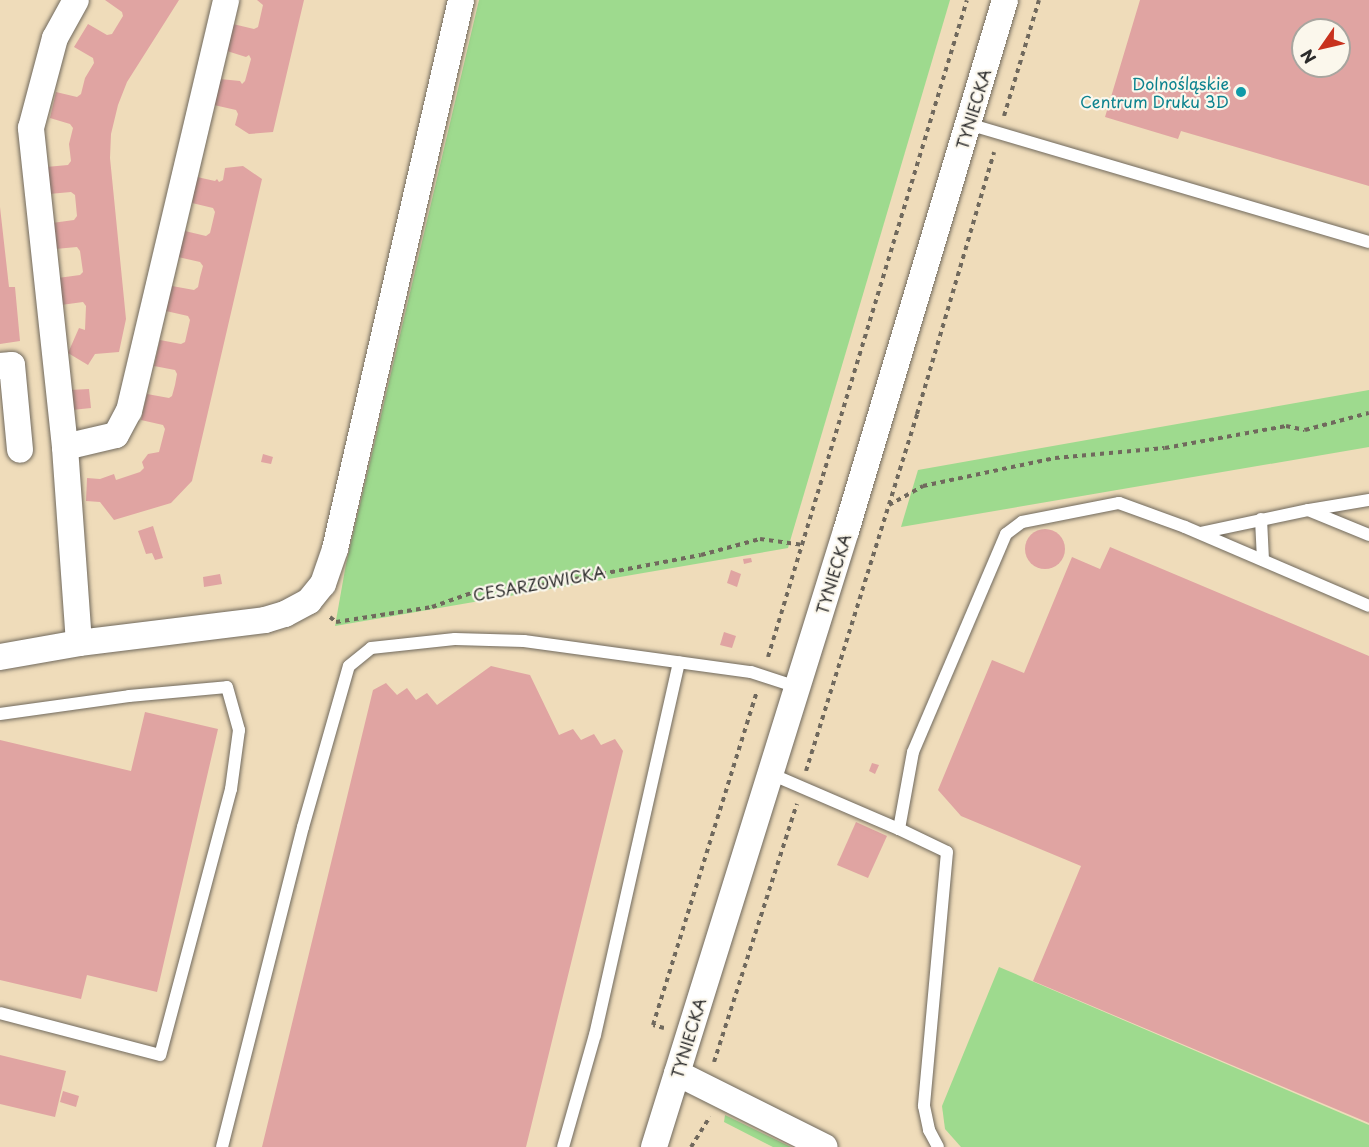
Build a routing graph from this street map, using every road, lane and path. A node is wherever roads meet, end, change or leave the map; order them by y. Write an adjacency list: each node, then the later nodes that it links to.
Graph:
1 (76, 0): 12 (street)
2 (226, 0): 12 (street)
3 (460, 0): 22 (street)
4 (967, 0): 20 (path)
5 (1005, 0): 7 (street, TYNIECKA)
6 (1039, 0): 8 (path)
7 (968, 124): 8 (lane); 28 (street, TYNIECKA)
8 (999, 133): 9 (lane); 15 (path)
9 (1369, 242)
10 (0, 366): 13 (street)
11 (1369, 413): 15 (path)
12 (65, 447): 24 (street)
13 (20, 450)
14 (1369, 500): 16 (lane)
15 (889, 505): 30 (path)
16 (1308, 510): 17 (lane); 19 (lane)
17 (1261, 519): 18 (lane); 21 (lane)
18 (1200, 533): 21 (lane); 33 (lane)
19 (1369, 535)
20 (804, 545): 22 (path, CESARZOWICKA); 27 (path)
21 (1263, 560): 23 (lane)
22 (309, 601): 24 (street)
23 (1369, 606)
24 (80, 643): 25 (street)
25 (0, 657)
26 (679, 662): 27 (lane); 39 (lane); 40 (lane)
27 (762, 675): 28 (lane); 35 (path)
28 (797, 687): 31 (street, TYNIECKA)
29 (0, 714): 34 (lane)
30 (810, 759)
31 (771, 774): 33 (lane); 37 (street, TYNIECKA)
32 (794, 811): 36 (path)
33 (899, 829): 44 (lane)
34 (0, 1013)
35 (653, 1025)
36 (715, 1066)
37 (677, 1073): 41 (street, TYNIECKA); 43 (street)
38 (708, 1121): 42 (path)
39 (222, 1147)
40 (563, 1147)
41 (654, 1147)
42 (692, 1147)
43 (825, 1147)
44 (938, 1147)

